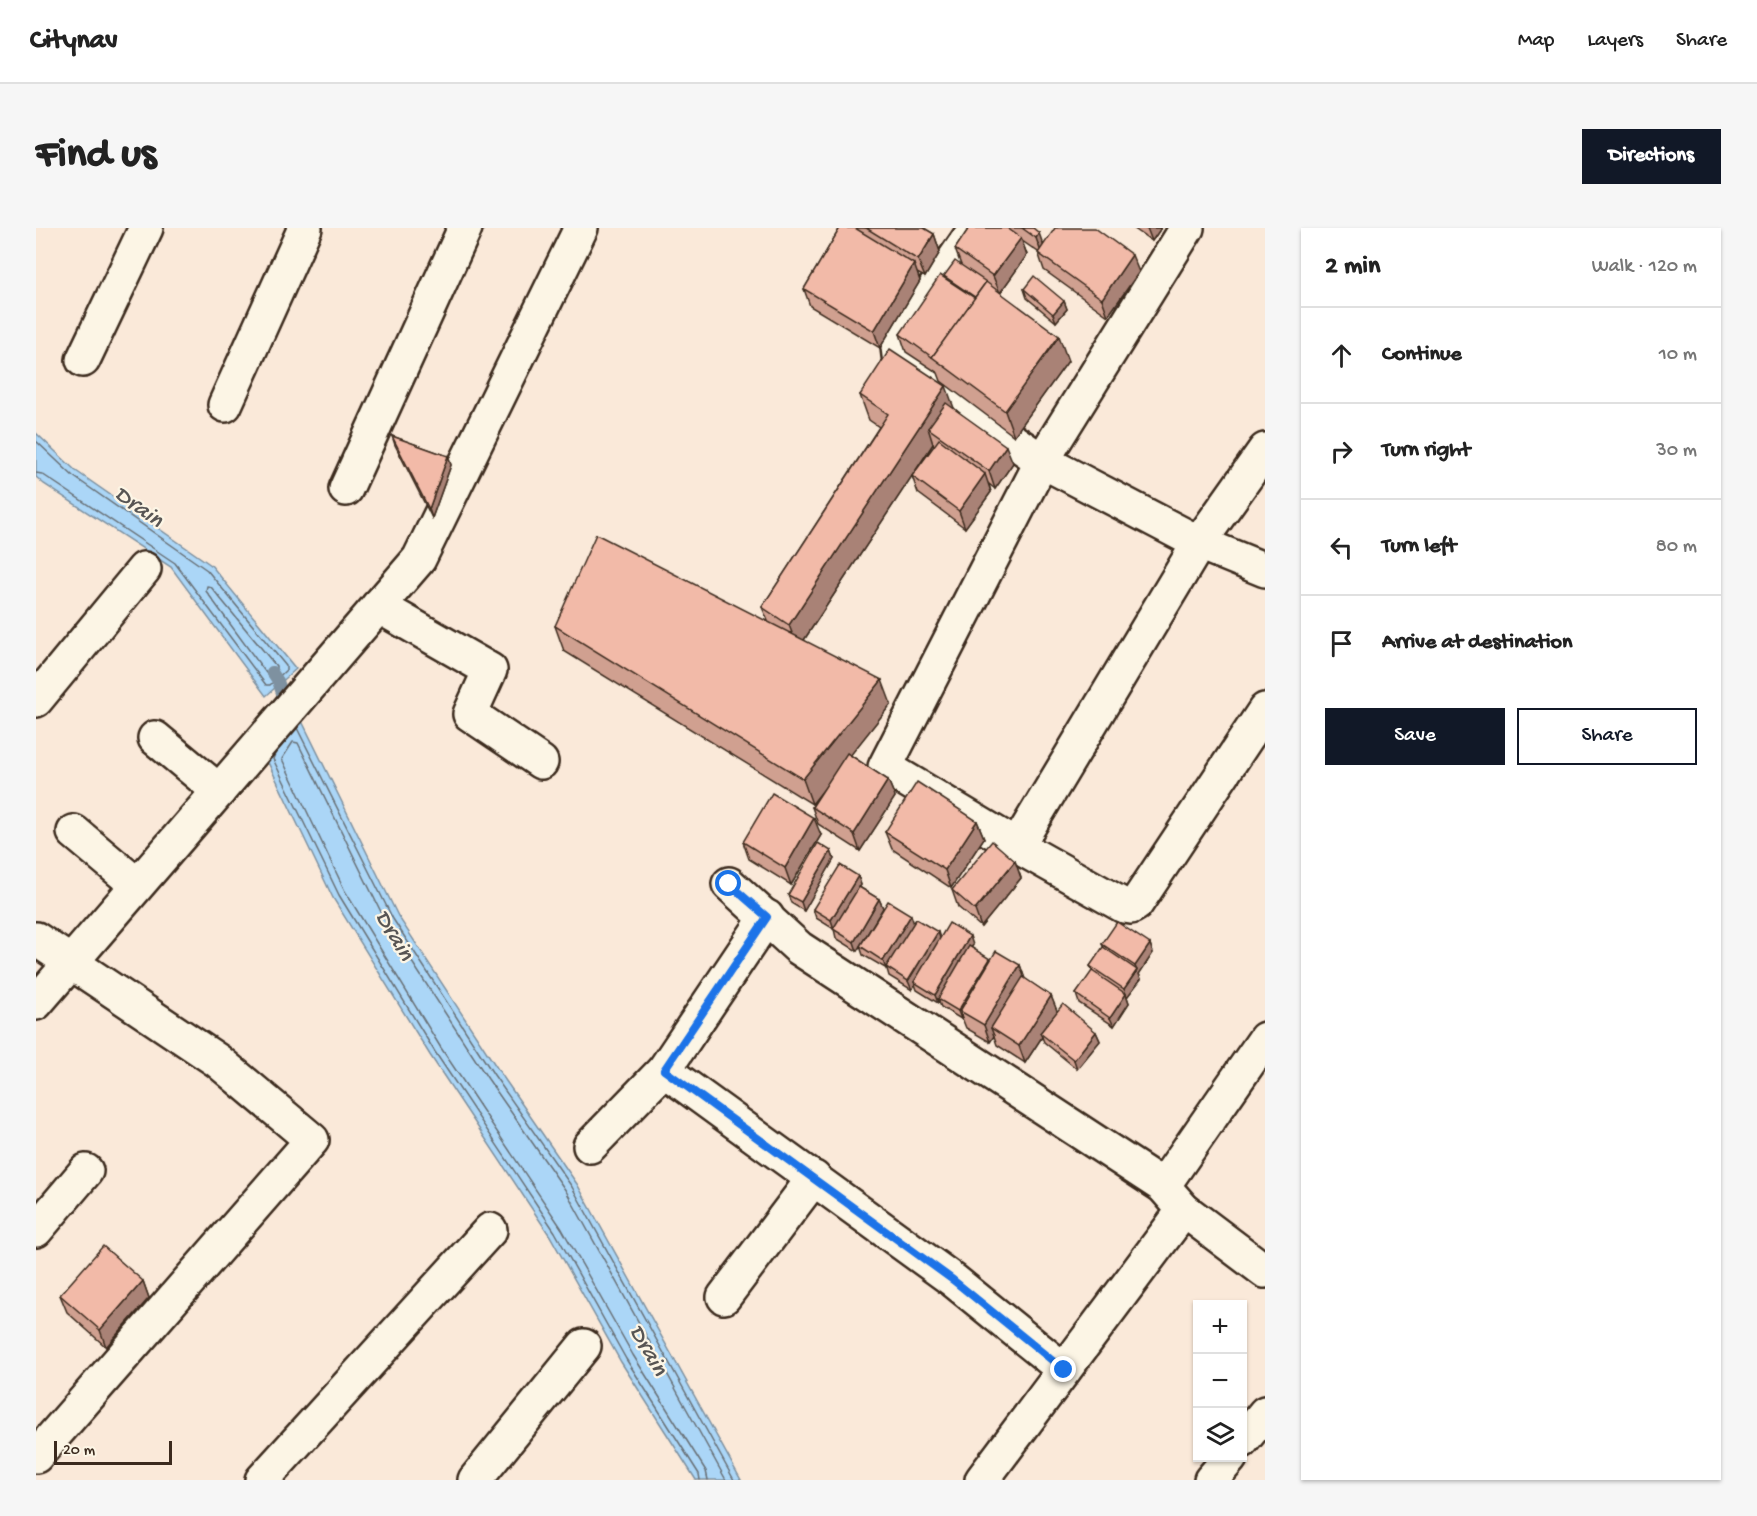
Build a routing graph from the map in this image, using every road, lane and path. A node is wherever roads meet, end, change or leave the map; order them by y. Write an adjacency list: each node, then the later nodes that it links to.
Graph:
1 (146, 228): 7 (street)
2 (305, 228): 8 (street)
3 (465, 228): 11 (street)
4 (581, 228): 15 (street)
5 (976, 228): 10 (street)
6 (1186, 228): 10 (street)
7 (83, 360)
8 (225, 405)
9 (1265, 450): 12 (street)
10 (1042, 460): 12 (street); 22 (street)
11 (346, 489)
12 (1199, 543): 14 (street); 22 (street)
13 (144, 569): 16 (street)
14 (1265, 570)
15 (378, 606): 19 (street); 20 (street)
16 (36, 700)
17 (1265, 710): 22 (street)
18 (155, 738): 20 (street)
19 (542, 762)
20 (219, 791): 24 (street)
21 (74, 832): 24 (street)
22 (1017, 846)
23 (729, 884): 25 (street)
24 (137, 885): 27 (street)
25 (767, 917): 30 (street); 34 (street)
26 (36, 939): 27 (street)
27 (72, 962): 28 (street); 43 (street)
28 (36, 1003)
29 (1265, 1039): 34 (street)
30 (664, 1070): 31 (street); 33 (street)
31 (590, 1146)
32 (86, 1171): 35 (street)
33 (814, 1178): 38 (street); 40 (street)
34 (1174, 1198): 37 (street); 40 (street)
35 (36, 1230)
36 (490, 1230): 45 (street)
37 (1265, 1271)
38 (724, 1297)
39 (584, 1346): 46 (street)
40 (1064, 1370): 47 (street)
41 (1265, 1413): 42 (street)
42 (1247, 1436)
43 (36, 1456)
44 (1227, 1462): 48 (street)
45 (262, 1480)
46 (475, 1480)
47 (982, 1480)
48 (1212, 1480)

